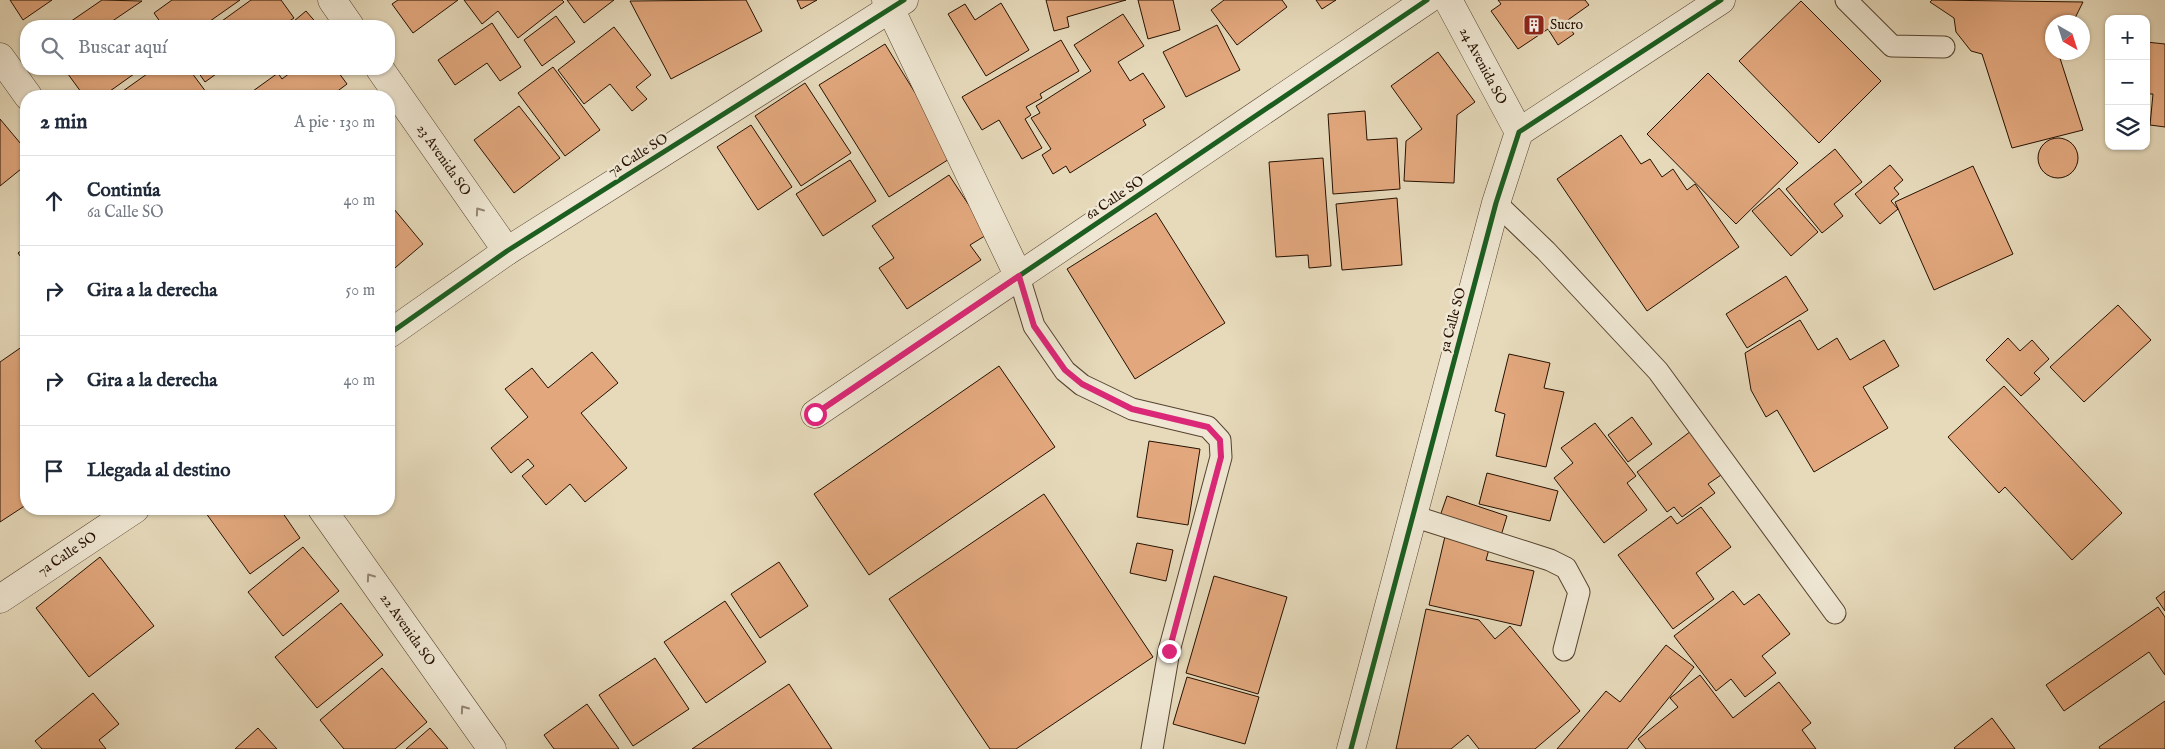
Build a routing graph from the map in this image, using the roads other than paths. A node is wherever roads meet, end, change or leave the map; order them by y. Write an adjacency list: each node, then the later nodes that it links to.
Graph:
1 (332, 0): 7 (street)
2 (1427, 0): 17 (street, 6a Calle SO)
3 (1448, 0): 14 (street, 24 Avenida SO)
4 (1721, 0): 14 (street)
5 (1846, 0): 8 (lane)
6 (894, 3): 16 (street, 7a Calle SO); 17 (street)
7 (346, 20)
8 (1944, 47)
9 (0, 57): 11 (street)
10 (384, 75): 13 (street, 23 Avenida SO, one-way to 10)
11 (24, 90)
12 (395, 90): 16 (street, 23 Avenida SO, one-way to 12)
13 (395, 90)
14 (1519, 132): 15 (street, 5a Calle SO)
15 (1496, 203): 22 (street, 5a Calle SO); 24 (lane)
16 (507, 251): 18 (street, 7a Calle SO)
17 (1019, 276): 19 (street, 6a Calle SO); 27 (lane)
18 (395, 330)
19 (815, 414)
20 (126, 515): 23 (street, 7a Calle SO)
21 (326, 515): 26 (street, 22 Avenida SO, one-way to 21)
22 (1413, 516): 25 (lane); 28 (street, 5a Calle SO)
23 (0, 599)
24 (1835, 613)
25 (1564, 650)
26 (492, 749)
27 (1152, 749)
28 (1351, 749)

